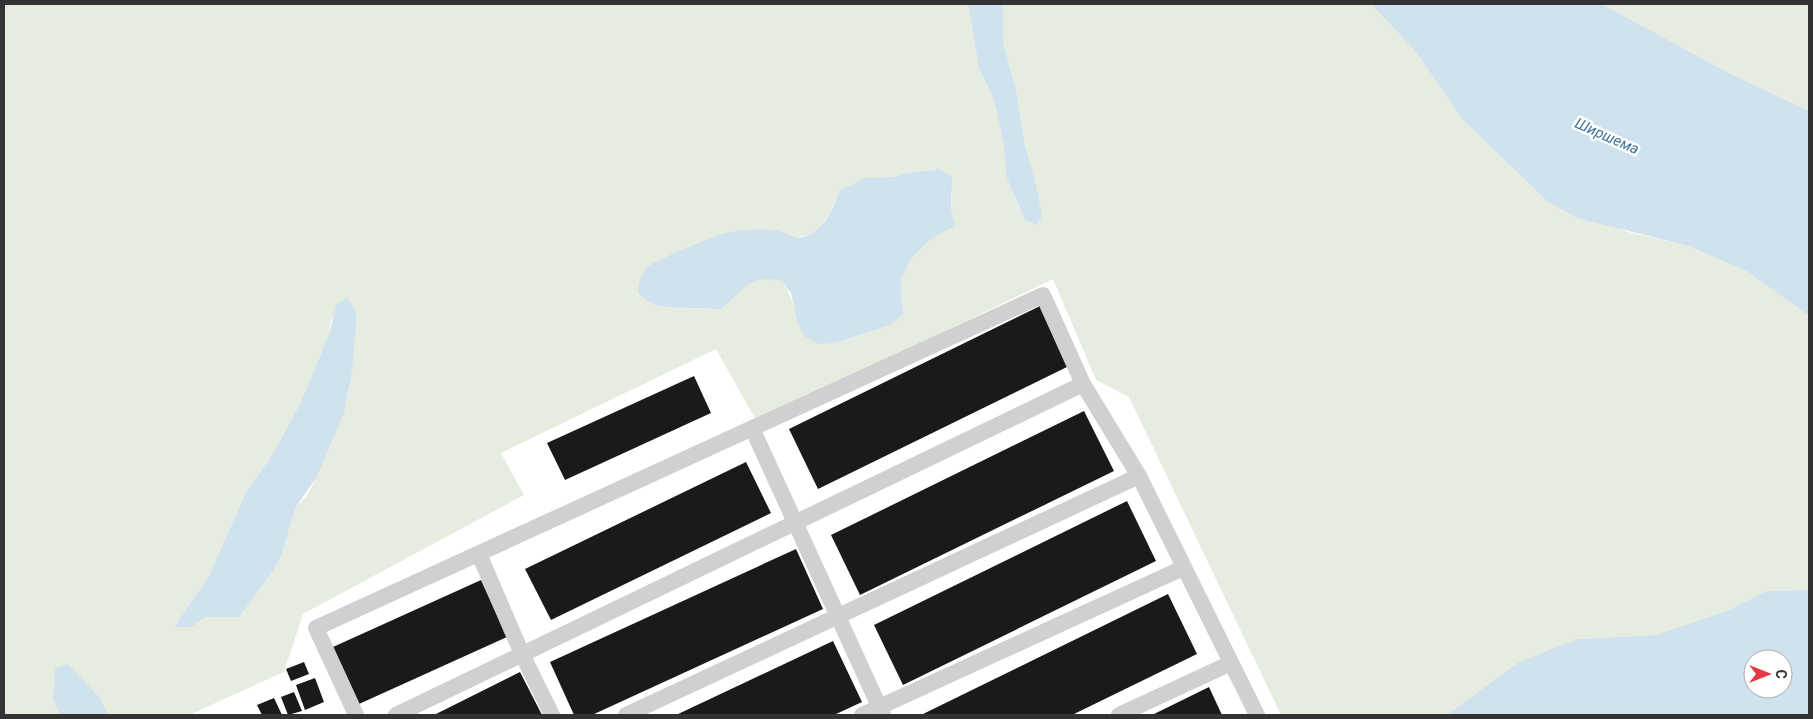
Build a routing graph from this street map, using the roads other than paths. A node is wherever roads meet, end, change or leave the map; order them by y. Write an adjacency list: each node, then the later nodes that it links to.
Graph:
1 (1083, 384): 2 (lane); 3 (lane); 4 (lane)
2 (752, 428): 4 (lane); 5 (lane)
3 (1138, 476): 6 (lane); 7 (lane)
4 (794, 522): 7 (lane); 8 (lane)
5 (479, 554): 8 (lane); 11 (lane)
6 (1183, 568): 9 (lane); 10 (lane)
7 (838, 616): 10 (lane); 14 (lane)
8 (522, 654): 12 (lane); 13 (lane)
9 (1231, 663): 16 (lane); 17 (lane)
10 (882, 711): 15 (lane)
11 (356, 715)
12 (396, 715)
13 (552, 715)
14 (626, 715)
15 (862, 715)
16 (1119, 715)
17 (1258, 715)

